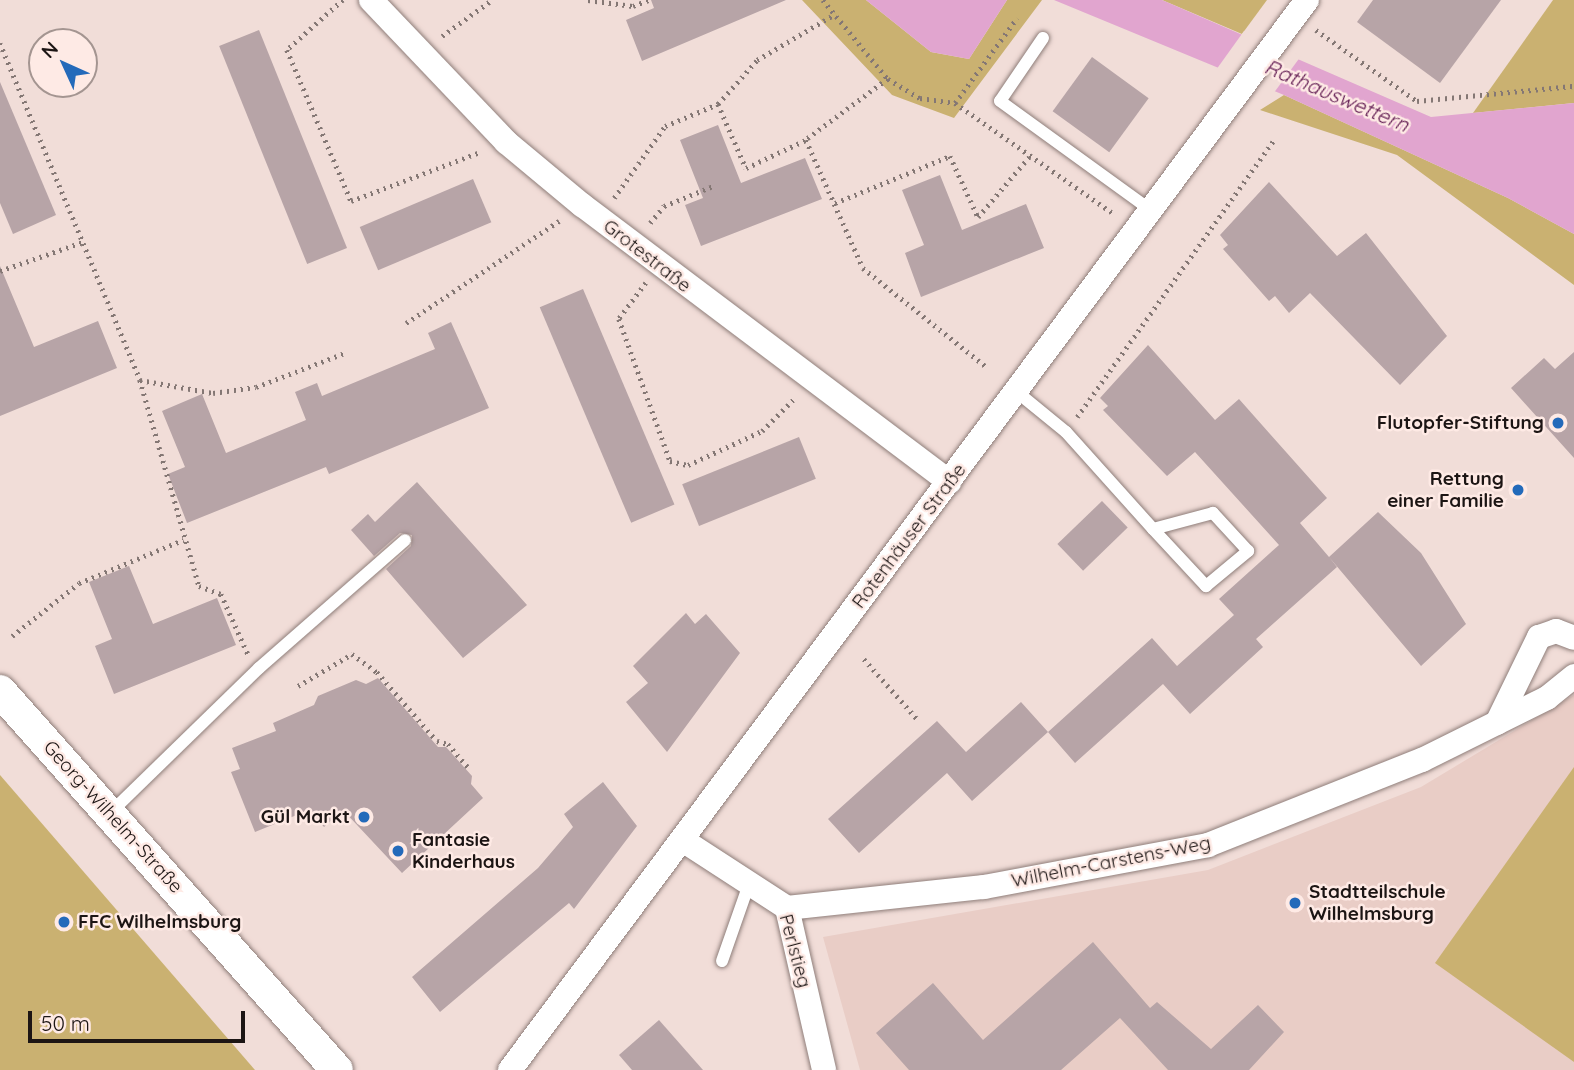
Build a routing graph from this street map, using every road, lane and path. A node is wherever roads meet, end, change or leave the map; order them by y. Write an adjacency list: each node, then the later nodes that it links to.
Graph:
1 (343, 0): 19 (path)
2 (371, 0): 12 (street, Grotestraße)
3 (492, 0): 12 (path)
4 (588, 0): 5 (path)
5 (649, 0)
6 (823, 0): 8 (path)
7 (1302, 7): 14 (path); 24 (street, Rotenhäuser Straße)
8 (835, 15): 13 (path); 16 (path)
9 (1017, 18): 15 (path)
10 (1044, 38): 24 (lane)
11 (0, 43): 25 (path)
12 (419, 52): 19 (street, Grotestraße)
13 (888, 79): 15 (path); 18 (path)
14 (1574, 86)
15 (955, 103): 20 (path)
16 (718, 104): 18 (path); 23 (path)
17 (1275, 138): 35 (path)
18 (806, 140): 22 (path)
19 (506, 142): 23 (street, Grotestraße)
20 (1029, 157): 22 (path); 24 (path)
21 (713, 186): 26 (path)
22 (835, 203): 31 (path)
23 (582, 205): 26 (street, Grotestraße); 29 (path)
24 (1145, 221): 34 (street, Rotenhäuser Straße)
25 (83, 242): 28 (path); 32 (path)
26 (632, 246): 27 (street, Grotestraße)
27 (659, 266): 33 (street, Grotestraße); 33 (path)
28 (0, 271)
29 (406, 323)
30 (347, 352): 32 (path)
31 (988, 368)
32 (140, 380): 38 (path)
33 (812, 380): 36 (street, Grotestraße)
34 (1017, 392): 35 (lane); 36 (street, Rotenhäuser Straße)
35 (1066, 432): 37 (lane)
36 (948, 482): 51 (street, Rotenhäuser Straße)
37 (1153, 529): 37 (lane)
38 (183, 540): 40 (path); 43 (path)
39 (405, 540): 43 (lane)
40 (12, 636)
41 (1574, 638): 48 (street)
42 (863, 659): 47 (path)
43 (259, 668): 50 (lane)
44 (1574, 676): 48 (street, Wilhelm-Carstens-Weg)
45 (299, 686): 49 (path)
46 (0, 691): 50 (street, Georg-Wilhelm-Straße)
47 (919, 721)
48 (1497, 723): 53 (street, Wilhelm-Carstens-Weg)
49 (470, 768)
50 (110, 813): 55 (street, Georg-Wilhelm-Straße)
51 (684, 841): 52 (street, Perlstieg); 56 (street, Rotenhäuser Straße)
52 (750, 884): 53 (street, Perlstieg); 54 (lane)
53 (787, 908): 57 (street, Perlstieg)
54 (723, 961)
55 (337, 1070)
56 (510, 1070)
57 (824, 1070)

